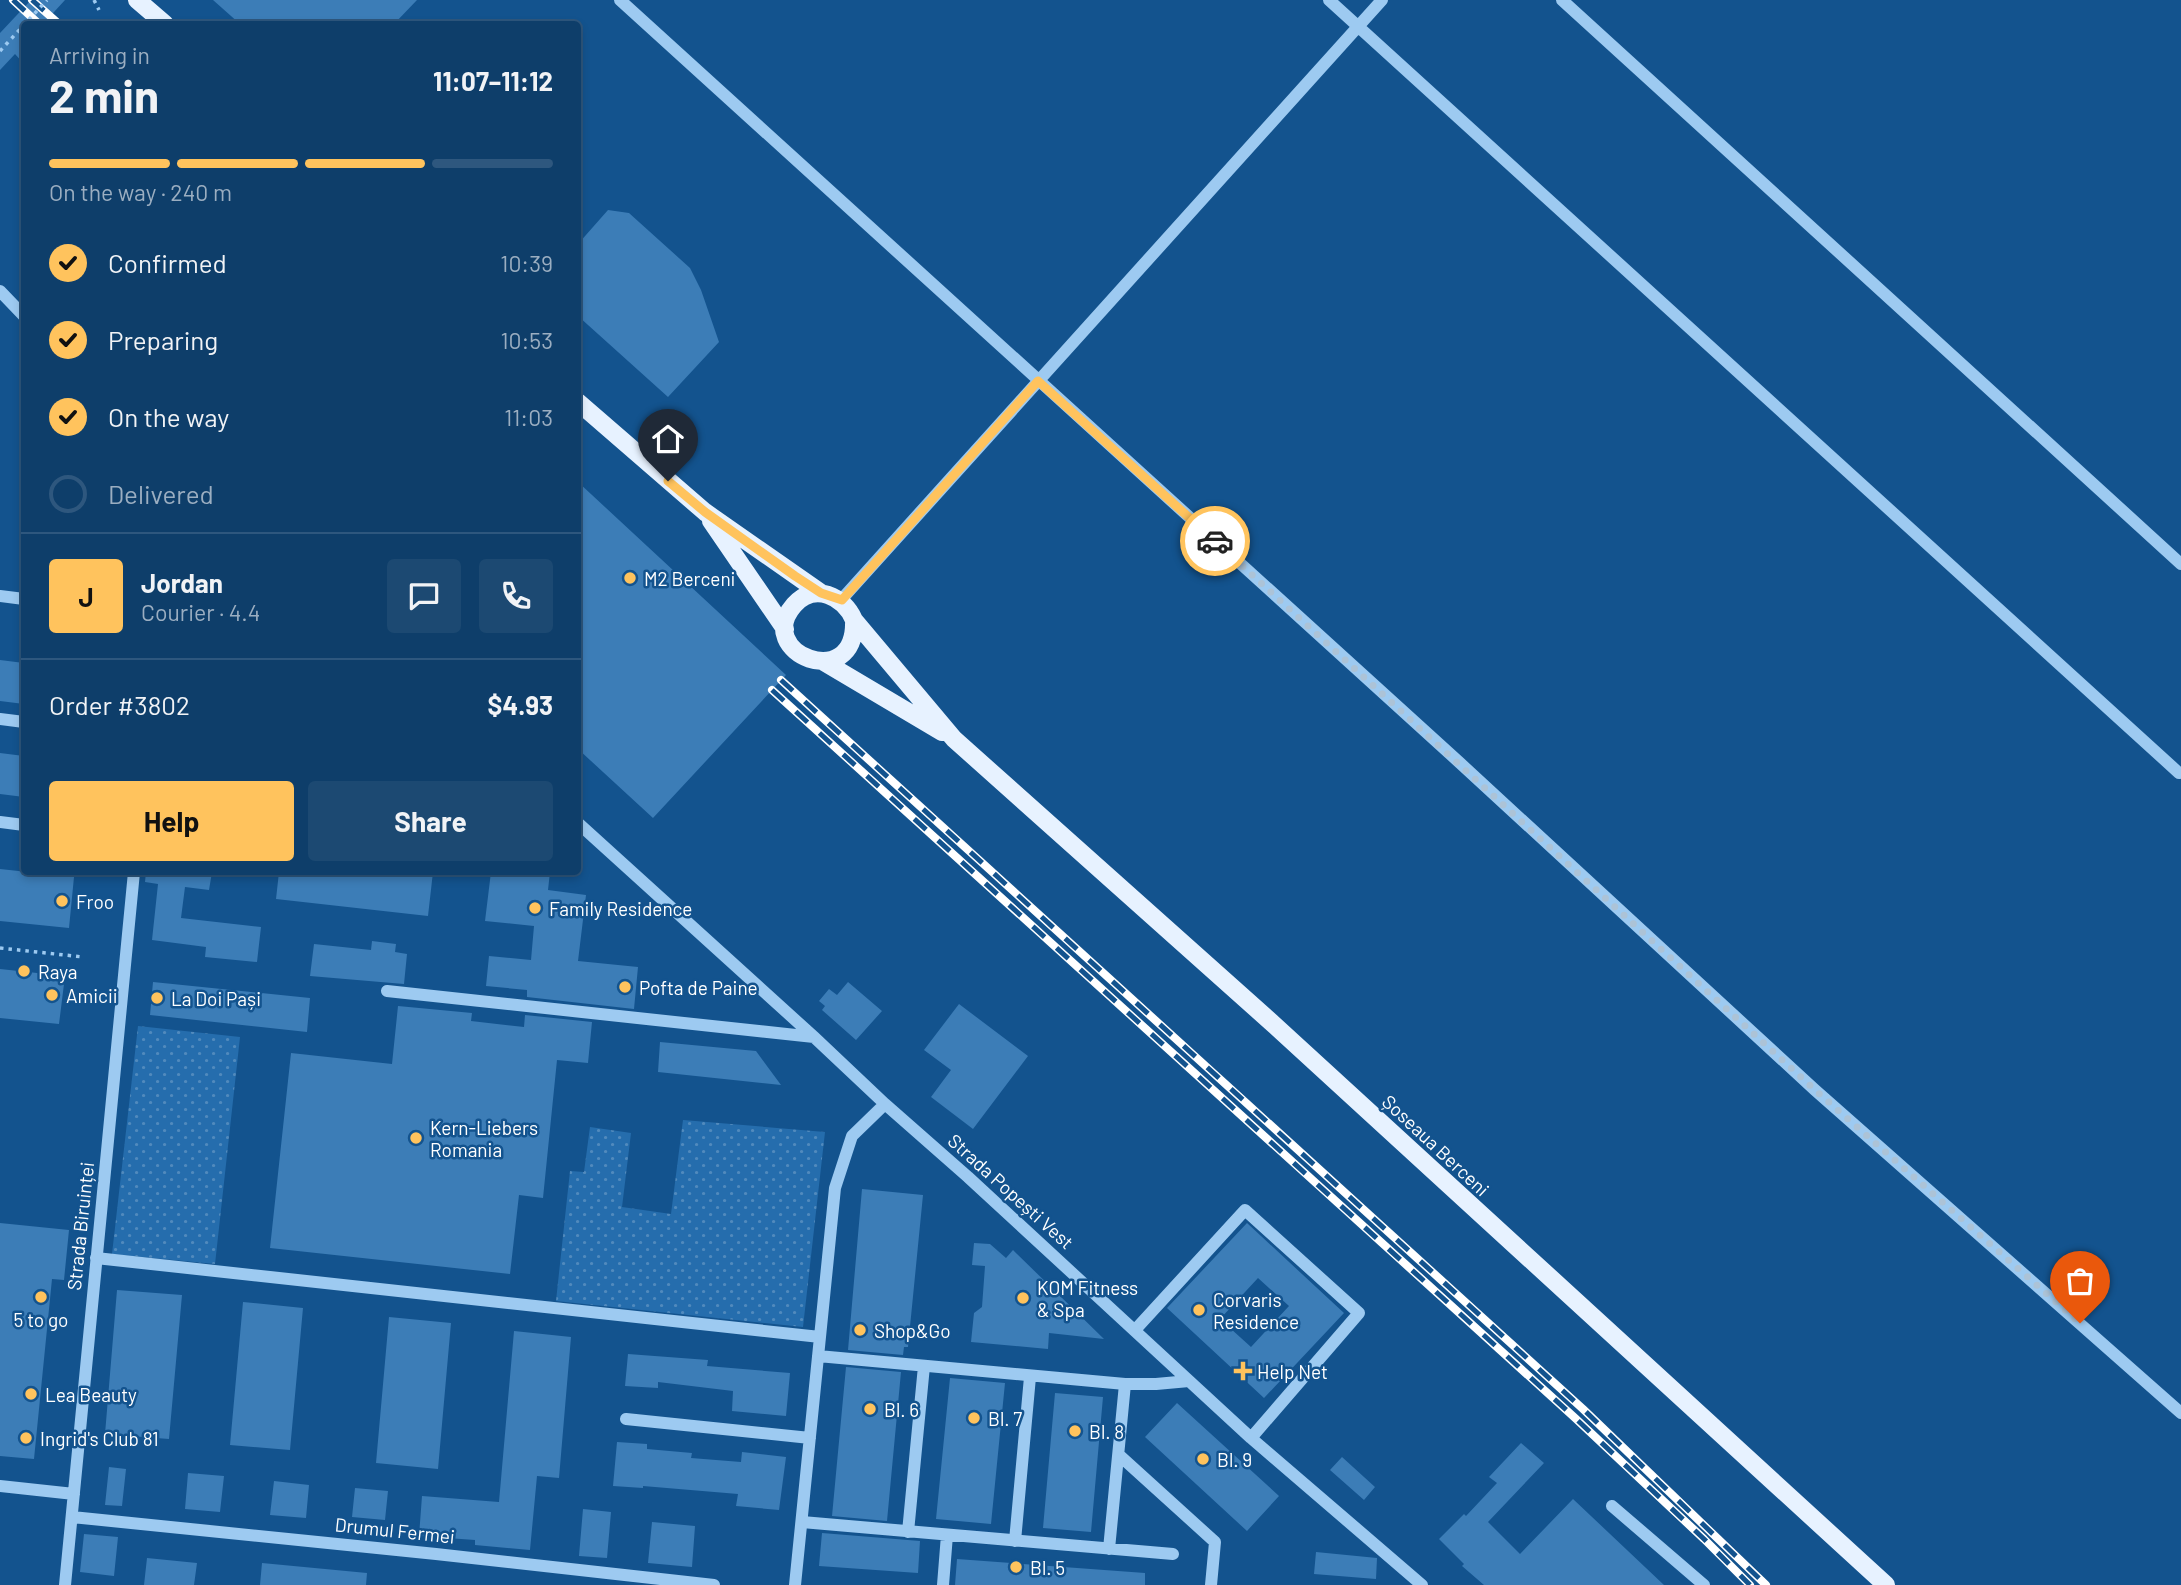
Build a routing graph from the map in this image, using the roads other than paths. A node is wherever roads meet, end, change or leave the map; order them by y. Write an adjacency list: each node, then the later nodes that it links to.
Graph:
1 (137, 0): 6 (main road)
2 (620, 0): 10 (street)
3 (1329, 0): 7 (street)
4 (1382, 0): 7 (street)
5 (1562, 0): 13 (street)
6 (162, 21)
7 (1358, 26): 10 (street); 24 (street)
8 (0, 291): 9 (street)
9 (21, 313)
10 (1038, 381): 17 (street); 40 (street)
11 (581, 405): 12 (main road, Șoseaua Berceni)
12 (705, 512): 14 (main road, Șoseaua Berceni); 19 (main road, Șoseaua Berceni)
13 (2181, 564)
14 (821, 593): 17 (main road, Șoseaua Berceni); 19 (main road)
15 (0, 596): 16 (street)
16 (21, 599)
17 (842, 600): 18 (main road, Șoseaua Berceni)
18 (854, 620): 20 (main road); 23 (main road, Șoseaua Berceni)
19 (785, 629): 20 (main road, Șoseaua Berceni)
20 (824, 662): 23 (main road, Șoseaua Berceni)
21 (0, 719): 22 (street)
22 (21, 722)
23 (954, 739): 62 (main road, Șoseaua Berceni)
24 (2179, 773)
25 (0, 822): 26 (street)
26 (21, 825)
27 (581, 826): 30 (street, Strada Popești Vest)
28 (134, 875): 32 (street, Strada Biruinței)
29 (387, 991): 30 (street)
30 (814, 1037): 31 (street, Strada Popești Vest)
31 (884, 1104): 33 (street, Strada Popești Vest); 34 (street)
32 (96, 1258): 34 (street); 46 (street, Strada Biruinței)
33 (1135, 1330): 38 (street, Strada Popești Vest); 43 (street)
34 (820, 1337): 35 (street)
35 (818, 1356): 36 (street); 42 (street)
36 (924, 1366): 37 (street); 50 (street)
37 (1030, 1377): 39 (street); 52 (street)
38 (1189, 1381): 39 (street); 43 (street, Strada Popești Vest)
39 (1125, 1384): 44 (street)
40 (2181, 1413)
41 (626, 1419): 42 (street)
42 (810, 1438): 49 (street)
43 (1251, 1438): 60 (street, Strada Popești Vest)
44 (1119, 1455): 53 (street); 59 (street)
45 (0, 1486): 46 (street)
46 (74, 1494): 48 (street, Strada Biruinței)
47 (1612, 1506): 61 (street)
48 (72, 1517): 55 (street, Strada Biruinței); 56 (street, Drumul Fermei)
49 (802, 1522): 50 (street); 57 (street)
50 (908, 1532): 51 (street)
51 (947, 1535): 52 (street); 58 (street)
52 (1015, 1541): 53 (street)
53 (1109, 1549): 54 (street)
54 (1173, 1554)
55 (65, 1585)
56 (715, 1585)
57 (795, 1585)
58 (943, 1585)
59 (1211, 1585)
60 (1422, 1585)
61 (1704, 1585)
62 (1886, 1585)

